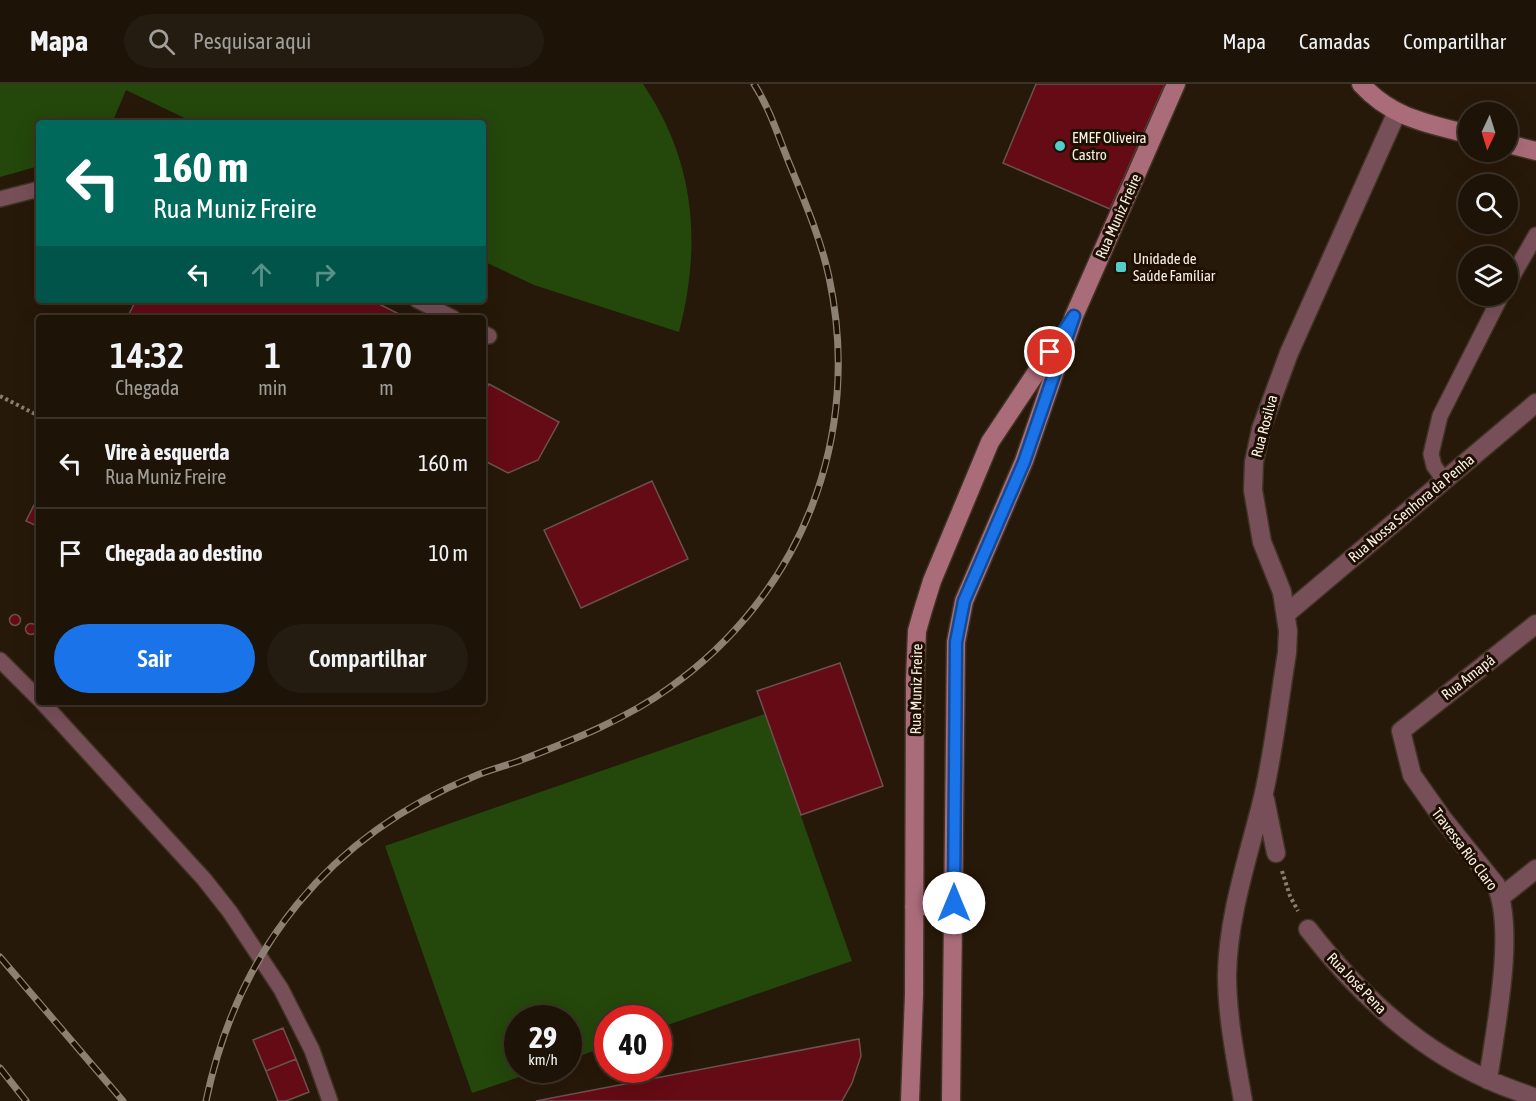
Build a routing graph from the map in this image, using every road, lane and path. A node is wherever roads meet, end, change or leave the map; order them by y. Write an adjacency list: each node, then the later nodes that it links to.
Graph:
1 (1176, 84): 14 (street, Rua Muniz Freire)
2 (1361, 84): 3 (street)
3 (1397, 112): 4 (street); 19 (street, Rua Rosilva)
4 (1458, 131)
5 (1518, 146): 6 (street)
6 (1536, 151)
7 (36, 190): 8 (lane)
8 (0, 199)
9 (1536, 235): 10 (lane)
10 (1518, 267)
11 (423, 303): 13 (lane)
12 (1496, 306): 18 (lane)
13 (447, 315)
14 (1074, 316): 29 (street, Rua Muniz Freire); 30 (street, Rua Muniz Freire)
15 (0, 396): 17 (path)
16 (1536, 404): 18 (street, Rua Nossa Senhora da Penha)
17 (36, 414)
18 (1444, 480): 19 (street, Rua Nossa Senhora da Penha)
19 (1286, 614): 25 (street, Rua Rosilva)
20 (1536, 624): 24 (street, Rua Amapá)
21 (0, 660): 22 (lane)
22 (36, 696)
23 (45, 705): 34 (lane)
24 (1401, 731): 28 (street, Travessa Rio Claro)
25 (1264, 795): 26 (street); 37 (street, Rua Rosilva)
26 (1276, 853): 31 (path)
27 (1536, 869): 28 (street)
28 (1501, 897): 32 (street, Travessa Rio Claro)
29 (954, 903): 30 (street); 36 (street, Rua Muniz Freire)
30 (914, 906): 35 (street, Rua Muniz Freire)
31 (1308, 929): 32 (street, Rua José Pena)
32 (1488, 1080): 33 (street, Rua José Pena)
33 (1536, 1098)
34 (330, 1101)
35 (910, 1101)
36 (951, 1101)
37 (1243, 1101)

